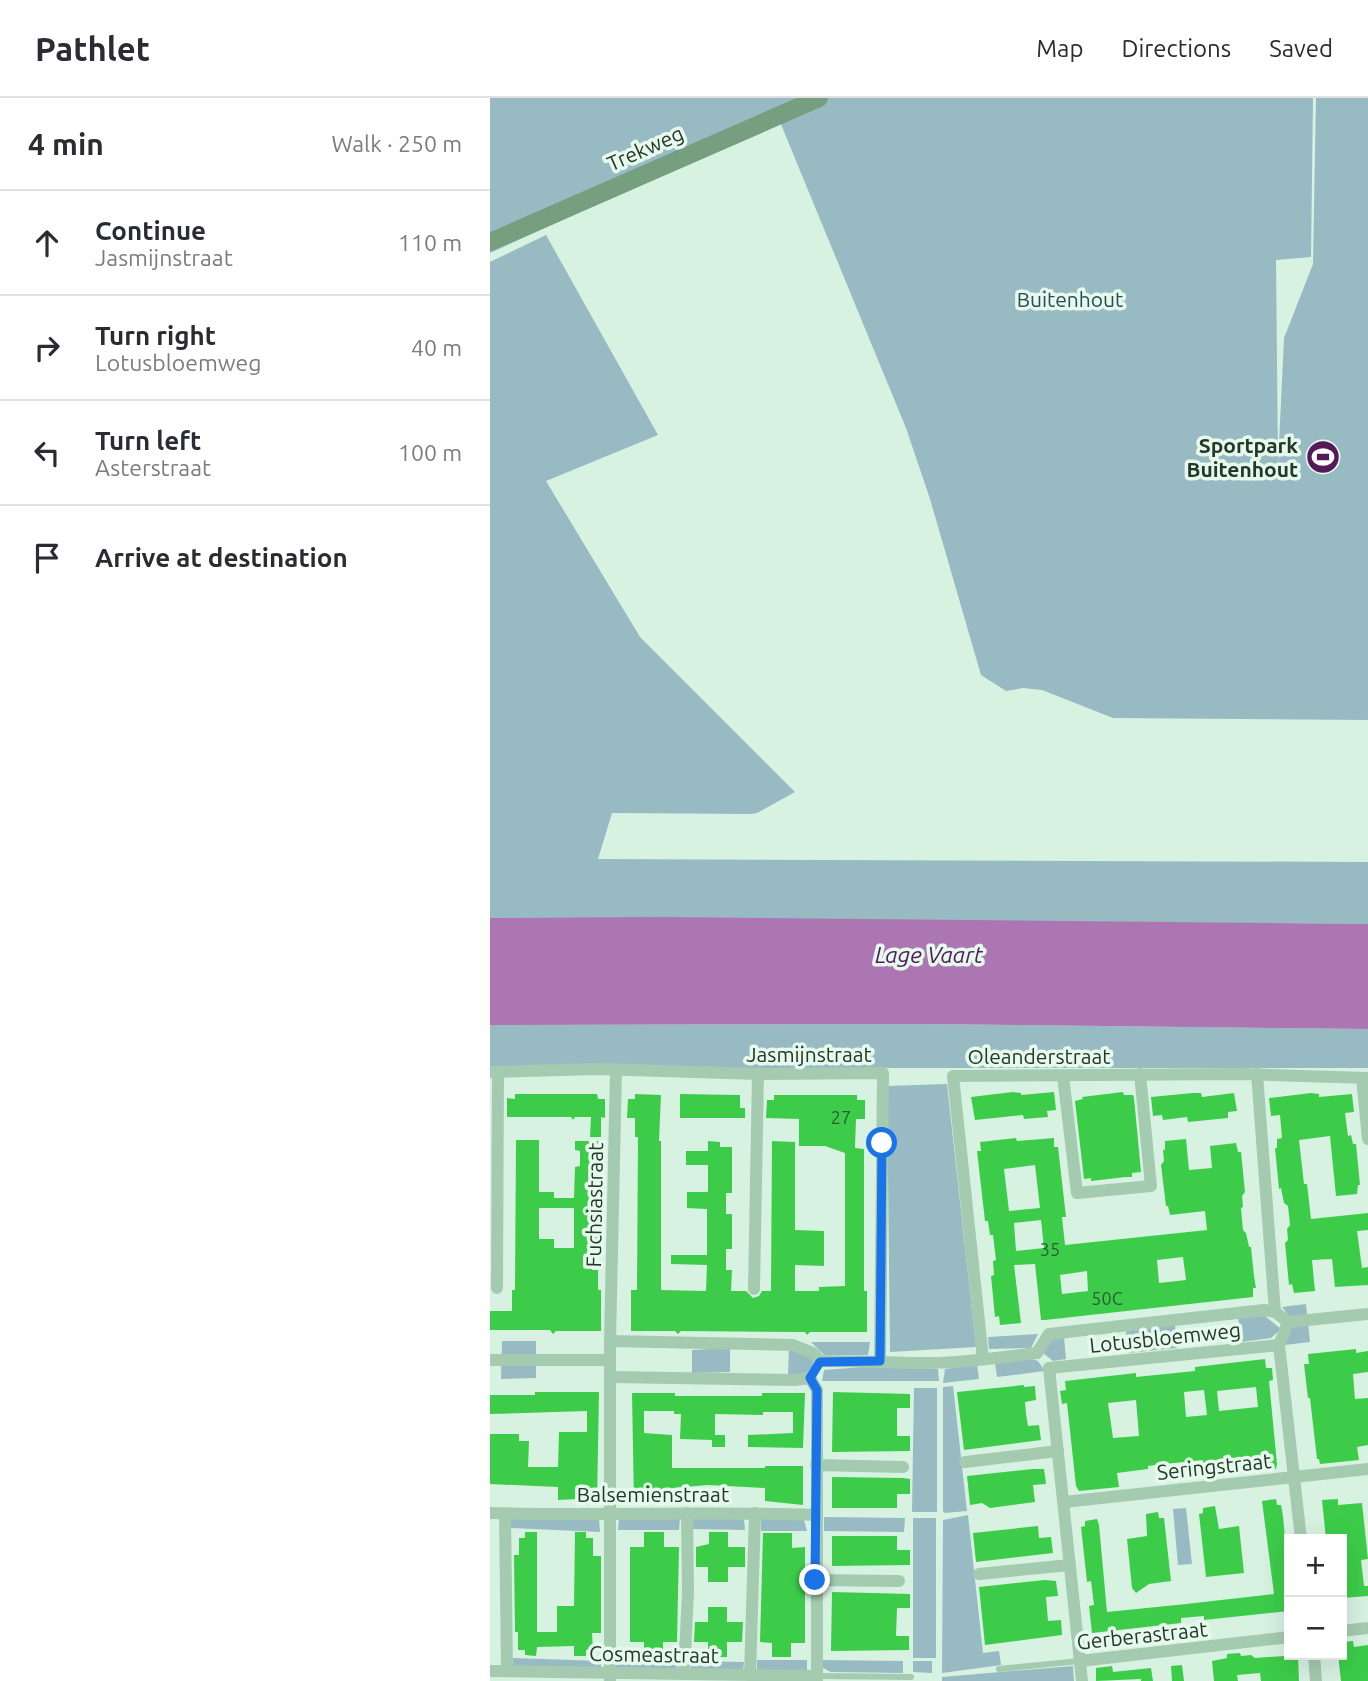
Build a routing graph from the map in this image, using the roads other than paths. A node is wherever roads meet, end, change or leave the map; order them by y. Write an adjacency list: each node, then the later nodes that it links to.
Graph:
1 (819, 98): 2 (street, Trekweg)
2 (490, 242)
3 (616, 1070): 4 (street, Jasmijnstraat); 5 (street, Jasmijnstraat); 16 (street, Fuchsiastraat)
4 (494, 1072): 11 (street)
5 (758, 1074): 12 (street); 22 (street, Jasmijnstraat)
6 (1140, 1074): 7 (street, Oleanderstraat); 8 (street, Oleanderstraat); 8 (street)
7 (1257, 1074): 9 (street, Oleanderstraat); 13 (street)
8 (1063, 1076): 19 (street, Oleanderstraat)
9 (1365, 1078): 10 (street)
10 (1368, 1139)
11 (497, 1288)
12 (754, 1289)
13 (1275, 1312): 15 (street); 18 (street, Lotusbloemweg)
14 (1368, 1314): 15 (street)
15 (1288, 1322): 17 (street)
16 (610, 1341): 21 (street); 23 (street)
17 (1279, 1345): 24 (street, Lotusbloemweg); 32 (street)
18 (1037, 1353): 19 (street); 24 (street)
19 (983, 1359): 22 (street)
20 (490, 1360): 21 (street)
21 (610, 1360): 25 (street)
22 (880, 1361): 23 (street)
23 (820, 1362): 26 (street)
24 (1049, 1368): 27 (street)
25 (611, 1377): 26 (street); 38 (street)
26 (810, 1378): 29 (street)
27 (1058, 1451): 28 (street); 33 (street)
28 (965, 1462)
29 (816, 1465): 30 (street); 39 (street)
30 (903, 1468)
31 (1368, 1469): 32 (street, Seringstraat)
32 (1295, 1476): 33 (street, Seringstraat); 40 (street)
33 (1064, 1502): 41 (street)
34 (490, 1513): 37 (street, Balsemienstraat)
35 (687, 1513): 36 (street, Balsemienstraat); 38 (street, Balsemienstraat); 53 (street)
36 (754, 1513): 39 (street, Balsemienstraat); 54 (street)
37 (505, 1514): 38 (street, Balsemienstraat); 52 (street)
38 (610, 1515): 55 (street)
39 (816, 1515): 43 (street)
40 (1301, 1534)
41 (1070, 1565): 42 (street); 49 (street)
42 (979, 1574)
43 (815, 1580): 44 (street); 57 (street)
44 (899, 1581)
45 (1368, 1628): 46 (street)
46 (1347, 1630)
47 (1284, 1638): 49 (street, Gerberastraat)
48 (1314, 1660): 59 (street)
49 (1080, 1661): 50 (lane, Gerberastraat); 58 (street)
50 (999, 1669)
51 (490, 1671): 52 (street, Cosmeastraat)
52 (507, 1671): 55 (street, Cosmeastraat)
53 (684, 1674): 54 (street, Cosmeastraat); 55 (street, Cosmeastraat)
54 (750, 1675): 57 (street, Cosmeastraat)
55 (610, 1677)
56 (911, 1677): 57 (lane)
57 (817, 1679)
58 (1082, 1681)
59 (1316, 1681)

